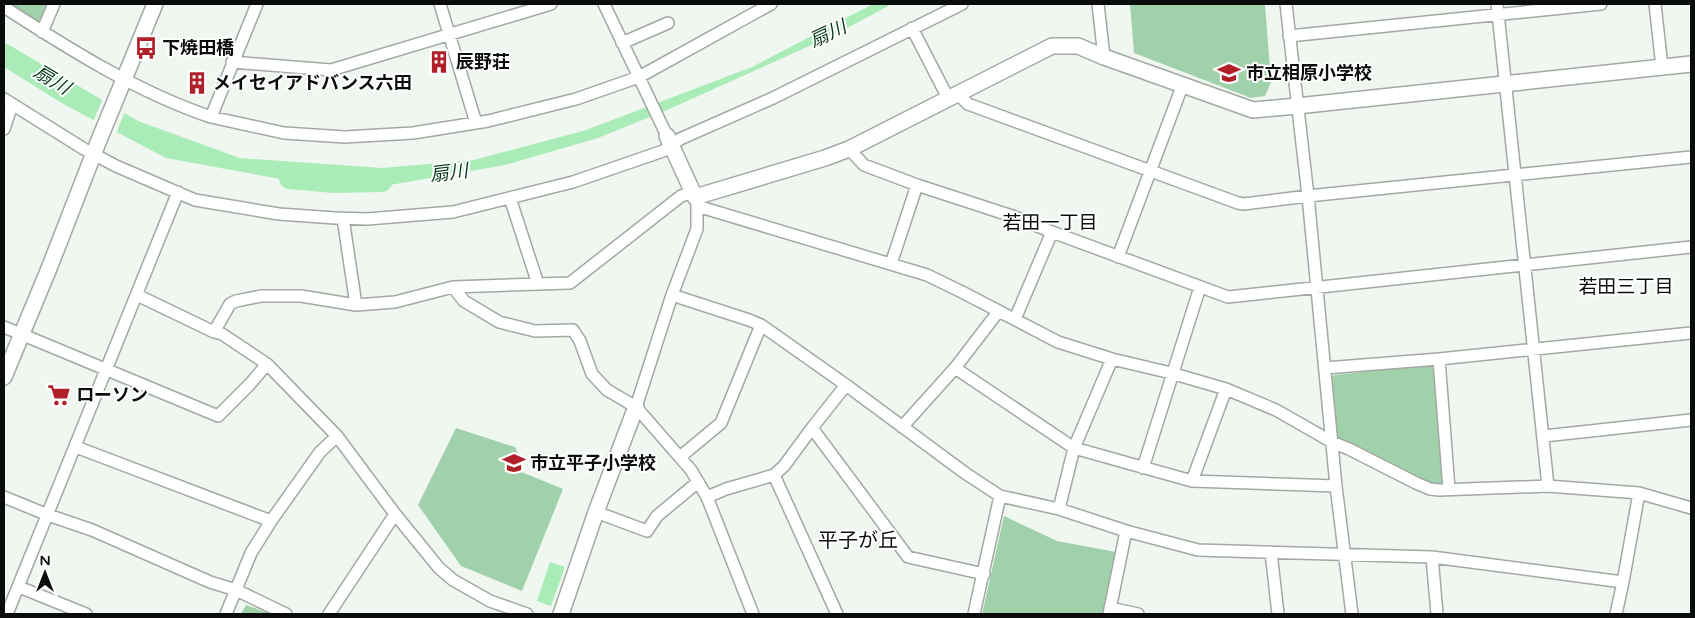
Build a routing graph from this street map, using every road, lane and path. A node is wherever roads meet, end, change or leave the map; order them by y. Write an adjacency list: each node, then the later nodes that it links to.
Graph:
1 (54, 4): 17 (street)
2 (155, 4): 28 (street)
3 (257, 4): 22 (street)
4 (440, 4): 18 (street)
5 (551, 4): 18 (street)
6 (604, 4): 20 (street)
7 (771, 4): 25 (street)
8 (962, 4): 16 (street)
9 (1098, 4): 21 (street)
10 (1286, 4): 19 (street)
11 (1601, 4): 14 (street)
12 (1655, 4): 24 (street)
13 (4, 7): 17 (street)
14 (1498, 9): 19 (street); 26 (street)
15 (668, 22): 20 (street)
16 (912, 28): 29 (street); 35 (street)
17 (42, 32): 28 (street)
18 (449, 34): 22 (street); 33 (street)
19 (1289, 36): 31 (street)
20 (622, 43): 25 (street)
21 (1104, 56): 27 (street); 29 (street)
22 (232, 62): 32 (street)
23 (1691, 64): 24 (street)
24 (1662, 67): 26 (street)
25 (639, 77): 33 (street); 35 (street)
26 (1506, 83): 31 (street); 40 (street)
27 (1183, 84): 31 (street); 39 (street)
28 (122, 86): 32 (street); 36 (street)
29 (954, 97): 37 (street); 39 (street)
30 (8, 102): 34 (street); 36 (street)
31 (1297, 106): 43 (street)
32 (210, 117): 33 (street)
33 (476, 122)
34 (4, 129)
35 (669, 141): 44 (street); 45 (street)
36 (96, 147): 42 (street); 65 (street)
37 (849, 148): 41 (street); 45 (street)
38 (1691, 158): 40 (street)
39 (1150, 171): 43 (street); 49 (street)
40 (1516, 176): 43 (street); 51 (street)
41 (917, 184): 47 (street); 50 (street)
42 (178, 192): 46 (street); 56 (street)
43 (1308, 196): 55 (street)
44 (510, 198): 46 (street); 52 (street)
45 (695, 198): 50 (street); 52 (street); 57 (street)
46 (343, 218): 58 (street)
47 (1052, 232): 49 (street); 60 (street)
48 (1691, 247): 51 (street)
49 (1118, 257): 54 (street)
50 (891, 264): 59 (street)
51 (1524, 266): 55 (street); 66 (street)
52 (538, 284): 53 (street)
53 (453, 287): 58 (street); 77 (street)
54 (1200, 287): 55 (street); 73 (street)
55 (1317, 287): 72 (street)
56 (137, 295): 63 (street); 70 (street)
57 (672, 295): 61 (street); 77 (street)
58 (356, 305): 63 (street)
59 (998, 312): 60 (street); 71 (street)
60 (1015, 319): 67 (street)
61 (761, 325): 75 (street); 86 (street)
62 (4, 326): 65 (street)
63 (214, 332): 69 (street)
64 (1691, 333): 66 (street)
65 (22, 334): 70 (street); 74 (street)
66 (1534, 349): 68 (street); 82 (street)
67 (1112, 359): 73 (street); 85 (street)
68 (1438, 359): 72 (street); 93 (street)
69 (267, 364): 70 (street); 81 (street)
70 (106, 368): 84 (street)
71 (955, 368): 79 (street); 85 (street)
72 (1325, 368): 83 (street)
73 (1171, 373): 76 (street); 87 (street)
74 (4, 377)
75 (846, 385): 79 (street); 80 (street)
76 (1226, 389): 83 (street); 89 (street)
77 (636, 407): 86 (street); 100 (street)
78 (1691, 420): 82 (street)
79 (902, 427): 95 (street)
80 (812, 428): 88 (street); 108 (street)
81 (337, 436): 101 (street); 103 (street)
82 (1544, 436): 92 (street)
83 (1332, 442): 91 (street); 93 (street)
84 (76, 446): 102 (street); 103 (street)
85 (1074, 448): 87 (street); 99 (street)
86 (680, 457): 90 (street)
87 (1142, 468): 89 (street)
88 (774, 476): 97 (street); 121 (street)
89 (1192, 481): 91 (street)
90 (698, 482): 97 (street); 100 (street)
91 (1336, 486): 106 (street)
92 (1548, 486): 93 (street); 94 (street)
93 (1450, 489)
94 (1639, 493): 98 (street); 109 (street)
95 (1000, 496): 99 (street); 108 (street)
96 (4, 497): 102 (street)
97 (707, 497): 120 (street)
98 (1691, 508)
99 (1059, 509): 104 (street)
100 (596, 512): 119 (street)
101 (394, 514): 117 (street); 118 (street)
102 (48, 515): 110 (street); 111 (street)
103 (271, 521): 111 (street)
104 (1126, 531): 105 (street); 112 (street)
105 (1271, 552): 106 (street); 124 (street)
106 (1345, 555): 107 (street); 125 (street)
107 (1432, 557): 109 (street); 126 (street)
108 (984, 574): 122 (street)
109 (1623, 582): 127 (street)
110 (19, 587): 113 (street); 114 (street)
111 (236, 590): 115 (street); 116 (street)
112 (1110, 611): 123 (street)
113 (8, 614)
114 (86, 614)
115 (226, 614)
116 (286, 614)
117 (329, 614)
118 (521, 614)
119 (561, 614)
120 (753, 614)
121 (837, 614)
122 (974, 614)
123 (1138, 614)
124 (1278, 614)
125 (1352, 614)
126 (1437, 614)
127 (1616, 614)

